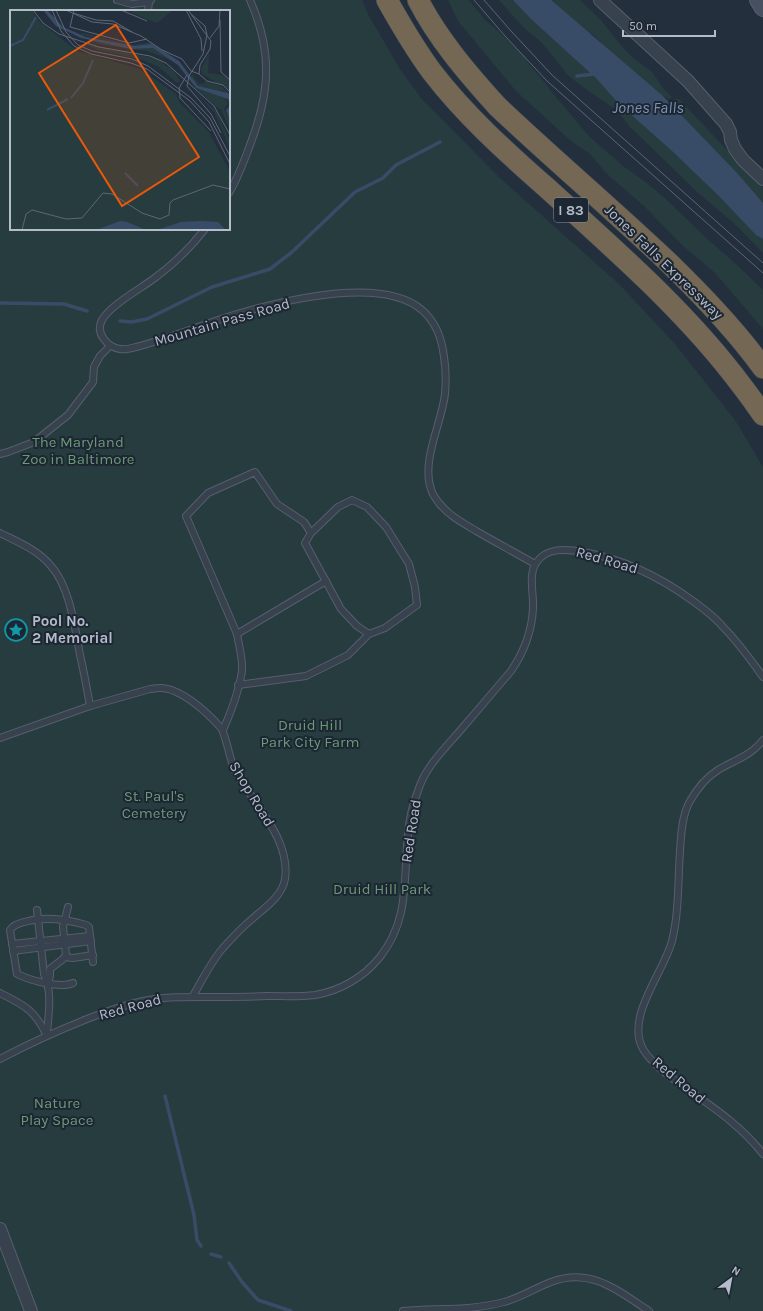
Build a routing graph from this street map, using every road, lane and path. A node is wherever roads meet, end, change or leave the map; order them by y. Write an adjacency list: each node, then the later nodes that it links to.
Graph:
1 (116, 0): 7 (lane)
2 (250, 0): 10 (lane)
3 (387, 0): 14 (highway, Jones Falls Expressway / I 83)
4 (418, 0): 13 (highway, Jones Falls Expressway / I 83)
5 (600, 0): 9 (street)
6 (758, 0): 8 (street)
7 (150, 1)
8 (763, 8)
9 (763, 179)
10 (230, 191)
11 (204, 230): 12 (lane)
12 (110, 346): 15 (lane); 18 (lane, Mountain Pass Road)
13 (763, 368)
14 (763, 415)
15 (0, 454)
16 (311, 533): 19 (lane); 20 (lane); 21 (lane)
17 (0, 534): 24 (lane)
18 (535, 564): 22 (lane, Red Road); 40 (lane, Red Road)
19 (326, 581): 20 (lane); 21 (lane)
20 (237, 634): 23 (lane)
21 (369, 634): 23 (lane)
22 (763, 677)
23 (238, 685): 25 (lane)
24 (90, 706): 25 (lane); 26 (lane)
25 (223, 730): 40 (lane, Shop Road)
26 (0, 738)
27 (763, 740): 43 (lane, Red Road)
28 (68, 907): 31 (lane)
29 (37, 910): 30 (lane)
30 (39, 919): 31 (lane); 34 (lane); 35 (lane)
31 (64, 919): 32 (lane); 33 (lane)
32 (91, 938): 33 (lane); 36 (lane)
33 (64, 941): 34 (lane); 36 (lane)
34 (41, 944): 35 (lane); 37 (lane)
35 (12, 948): 37 (lane)
36 (65, 957): 37 (lane)
37 (48, 983): 38 (lane); 41 (lane)
38 (74, 984)
39 (0, 993): 41 (lane)
40 (193, 996): 41 (lane, Red Road)
41 (47, 1035): 42 (lane, Red Road)
42 (0, 1059)
43 (763, 1154)
44 (0, 1229): 45 (street)
45 (31, 1311)
46 (403, 1311): 47 (lane)
47 (649, 1311)

